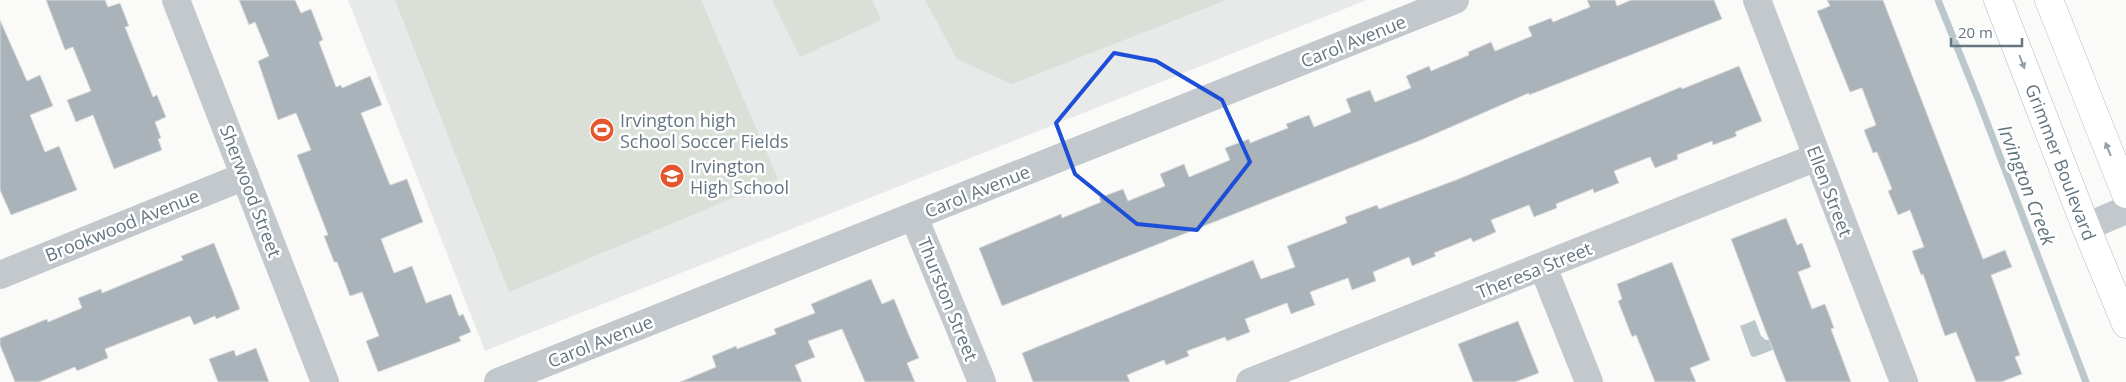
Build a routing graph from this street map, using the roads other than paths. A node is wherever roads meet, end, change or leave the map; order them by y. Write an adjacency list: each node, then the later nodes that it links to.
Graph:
1 (176, 0): 7 (street, Sherwood Street)
2 (1456, 0): 10 (street, Carol Avenue)
3 (1757, 0): 6 (street, Ellen Street)
4 (1998, 0): 11 (main road, Grimmer Boulevard, one-way to 11)
5 (2049, 0): 8 (main road, one-way to 5)
6 (1817, 157): 12 (street, Theresa Street); 21 (street, Ellen Street)
7 (245, 176): 13 (street, Brookwood Avenue); 16 (street, Sherwood Street)
8 (2126, 194)
9 (2126, 210): 11 (street)
10 (914, 217): 17 (street, Carol Avenue); 18 (street, Thurston Street)
11 (2086, 227): 14 (main road, Grimmer Boulevard)
12 (1543, 267): 15 (street, Theresa Street); 20 (street)
13 (0, 275)
14 (2126, 324)
15 (1281, 376): 19 (street, Theresa Street)
16 (326, 382)
17 (498, 382)
18 (982, 382)
19 (1250, 382)
20 (1589, 382)
21 (1904, 382)

